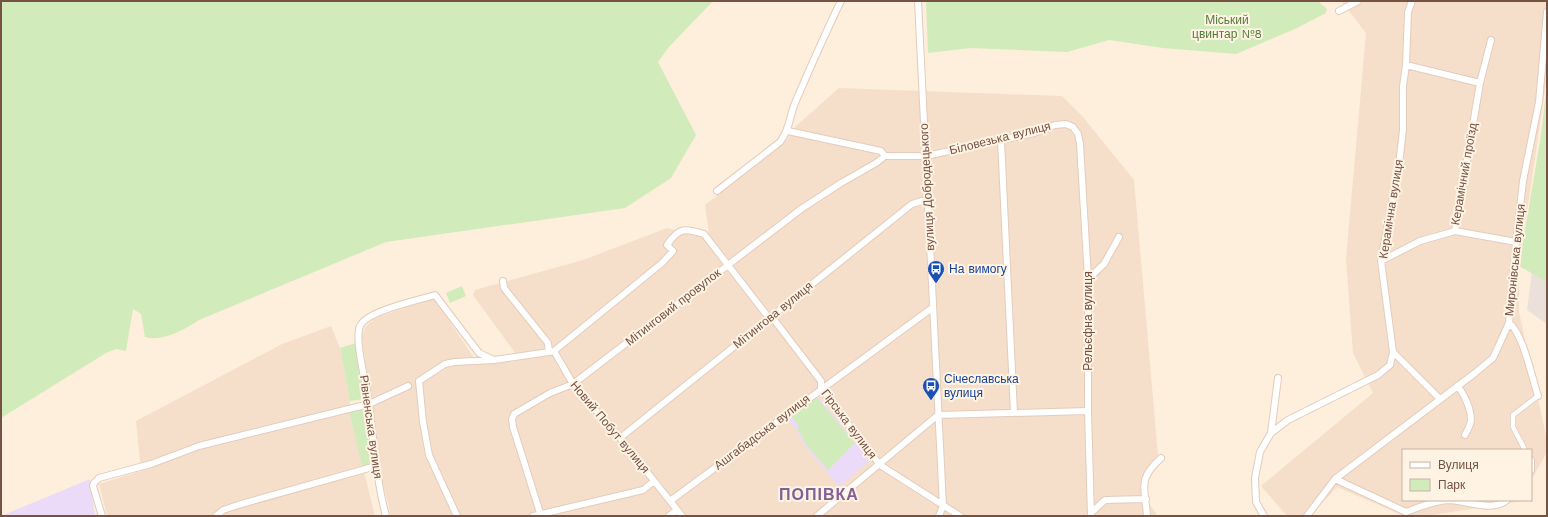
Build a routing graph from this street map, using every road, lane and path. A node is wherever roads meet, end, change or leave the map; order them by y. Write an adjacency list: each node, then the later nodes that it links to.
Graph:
1 (841, 1): 11 (street)
2 (918, 1): 14 (street, вулиця Добродецького)
3 (1358, 1): 5 (street)
4 (1412, 1): 8 (street, Керамічна вулиця)
5 (1339, 11)
6 (1547, 14): 19 (street, Миронівська вулиця)
7 (1491, 40): 9 (street, Керамічний проїзд)
8 (1406, 65): 9 (street); 20 (street, Керамічна вулиця)
9 (1480, 83): 17 (street, Керамічний проїзд)
10 (1073, 127): 12 (street, Біловезька вулиця); 22 (street, Рельєфна вулиця)
11 (788, 131): 13 (street); 15 (street)
12 (1001, 140): 14 (street, Біловезька вулиця); 39 (street)
13 (885, 156): 14 (street, Біловезька вулиця); 21 (street, Мітинговий провулок)
14 (926, 156): 16 (street, вулиця Добродецького)
15 (717, 191)
16 (929, 199): 24 (street, вулиця Добродецького); 25 (street, Мітингова вулиця)
17 (1455, 231): 19 (street); 20 (street, Керамічний проїзд)
18 (1119, 237): 22 (street)
19 (1516, 242): 26 (street, Миронівська вулиця)
20 (1381, 261): 28 (street, Керамічна вулиця)
21 (727, 265): 25 (street, Гірська вулиця); 27 (street, Гірська вулиця); 31 (street, Мітинговий провулок)
22 (1088, 279): 38 (street, Рельєфна вулиця)
23 (503, 281): 27 (street, Новий Побут вулиця)
24 (932, 308): 34 (street, Ашгабадська вулиця); 40 (street, вулиця Добродецького)
25 (769, 318): 34 (street, Гірська вулиця); 43 (street, Мітингова вулиця)
26 (1509, 323): 33 (street, Миронівська вулиця); 35 (street)
27 (552, 352): 29 (street); 31 (street, Новий Побут вулиця)
28 (1394, 352): 36 (street); 41 (street)
29 (494, 360): 37 (street, Рівненська вулиця); 62 (street)
30 (1278, 378): 41 (street)
31 (572, 384): 43 (street, Новий Побут вулиця); 58 (street, Мітинговий провулок)
32 (408, 386): 37 (street)
33 (1457, 386): 36 (street, Миронівська вулиця); 42 (street)
34 (821, 389): 46 (street, Гірська вулиця); 51 (street, Ашгабадська вулиця)
35 (1538, 396): 44 (street)
36 (1440, 399): 48 (street, Миронівська вулиця)
37 (369, 404): 47 (street, Рівненська вулиця); 59 (street)
38 (1088, 411): 39 (street); 57 (street, Рельєфна вулиця)
39 (1014, 413): 40 (street)
40 (938, 415): 46 (street); 55 (street, вулиця Добродецького)
41 (1271, 433): 70 (street)
42 (1465, 435)
43 (620, 438): 49 (street, Новий Побут вулиця)
44 (1524, 449)
45 (1161, 458): 50 (street)
46 (880, 465): 55 (street, Гірська вулиця); 66 (street)
47 (376, 466): 60 (street); 61 (street, Рівненська вулиця)
48 (1335, 479): 52 (street); 71 (street, Миронівська вулиця)
49 (654, 481): 51 (street, Новий Побут вулиця); 58 (street)
50 (1146, 499): 57 (street); 69 (street)
51 (670, 501): 56 (street, Новий Побут вулиця)
52 (1443, 501)
53 (1454, 501): 54 (street)
54 (1504, 501)
55 (943, 506): 67 (street, вулиця Добродецького); 68 (street, Гірська вулиця)
56 (677, 510): 64 (street); 65 (street, Новий Побут вулиця)
57 (1091, 514)
58 (541, 515): 63 (street)
59 (102, 516)
60 (216, 516)
61 (386, 516)
62 (457, 516)
63 (533, 516)
64 (669, 516)
65 (682, 516)
66 (817, 516)
67 (939, 516)
68 (960, 516)
69 (1147, 516)
70 (1264, 516)
71 (1307, 516)

